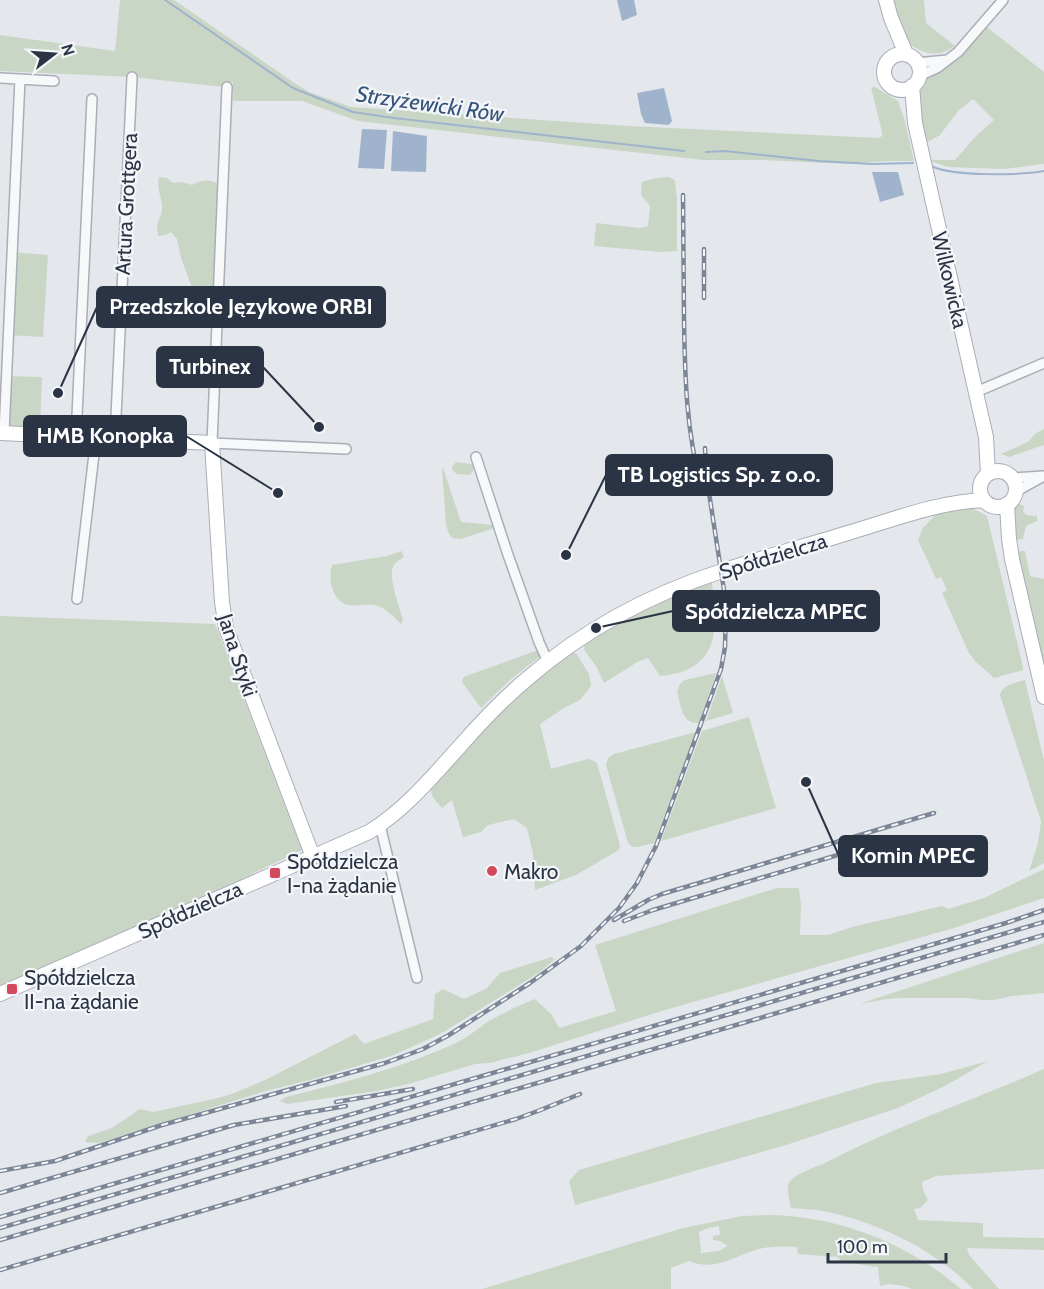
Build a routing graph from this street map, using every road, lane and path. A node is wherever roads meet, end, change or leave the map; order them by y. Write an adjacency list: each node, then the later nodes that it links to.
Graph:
1 (886, 0): 3 (street, Wilkowicka)
2 (1003, 0): 5 (street)
3 (891, 18): 4 (street, Wilkowicka); 5 (street, Wilkowicka)
4 (891, 58): 5 (street); 5 (street, Wilkowicka)
5 (911, 74): 13 (street, Wilkowicka)
6 (132, 77): 17 (street, Artura Grottgera)
7 (0, 78): 8 (street)
8 (20, 79): 9 (street); 14 (street)
9 (54, 81)
10 (227, 87): 18 (street)
11 (92, 99): 15 (street, Artura Grottgera)
12 (1044, 363): 13 (street)
13 (976, 392): 22 (street, Wilkowicka)
14 (2, 433): 15 (street)
15 (76, 436): 16 (street)
16 (96, 437): 17 (street); 23 (street)
17 (115, 438): 18 (street)
18 (212, 443): 19 (street); 27 (street, Jana Styki)
19 (346, 449)
20 (476, 457): 24 (street)
21 (1043, 477): 22 (street)
22 (998, 489): 24 (street, Spółdzielcza); 25 (street, Wilkowicka)
23 (77, 599)
24 (548, 662): 26 (street, Spółdzielcza)
25 (1044, 696)
26 (380, 825): 27 (street, Spółdzielcza); 28 (street)
27 (313, 857): 29 (street, Spółdzielcza)
28 (417, 978)
29 (0, 994)

